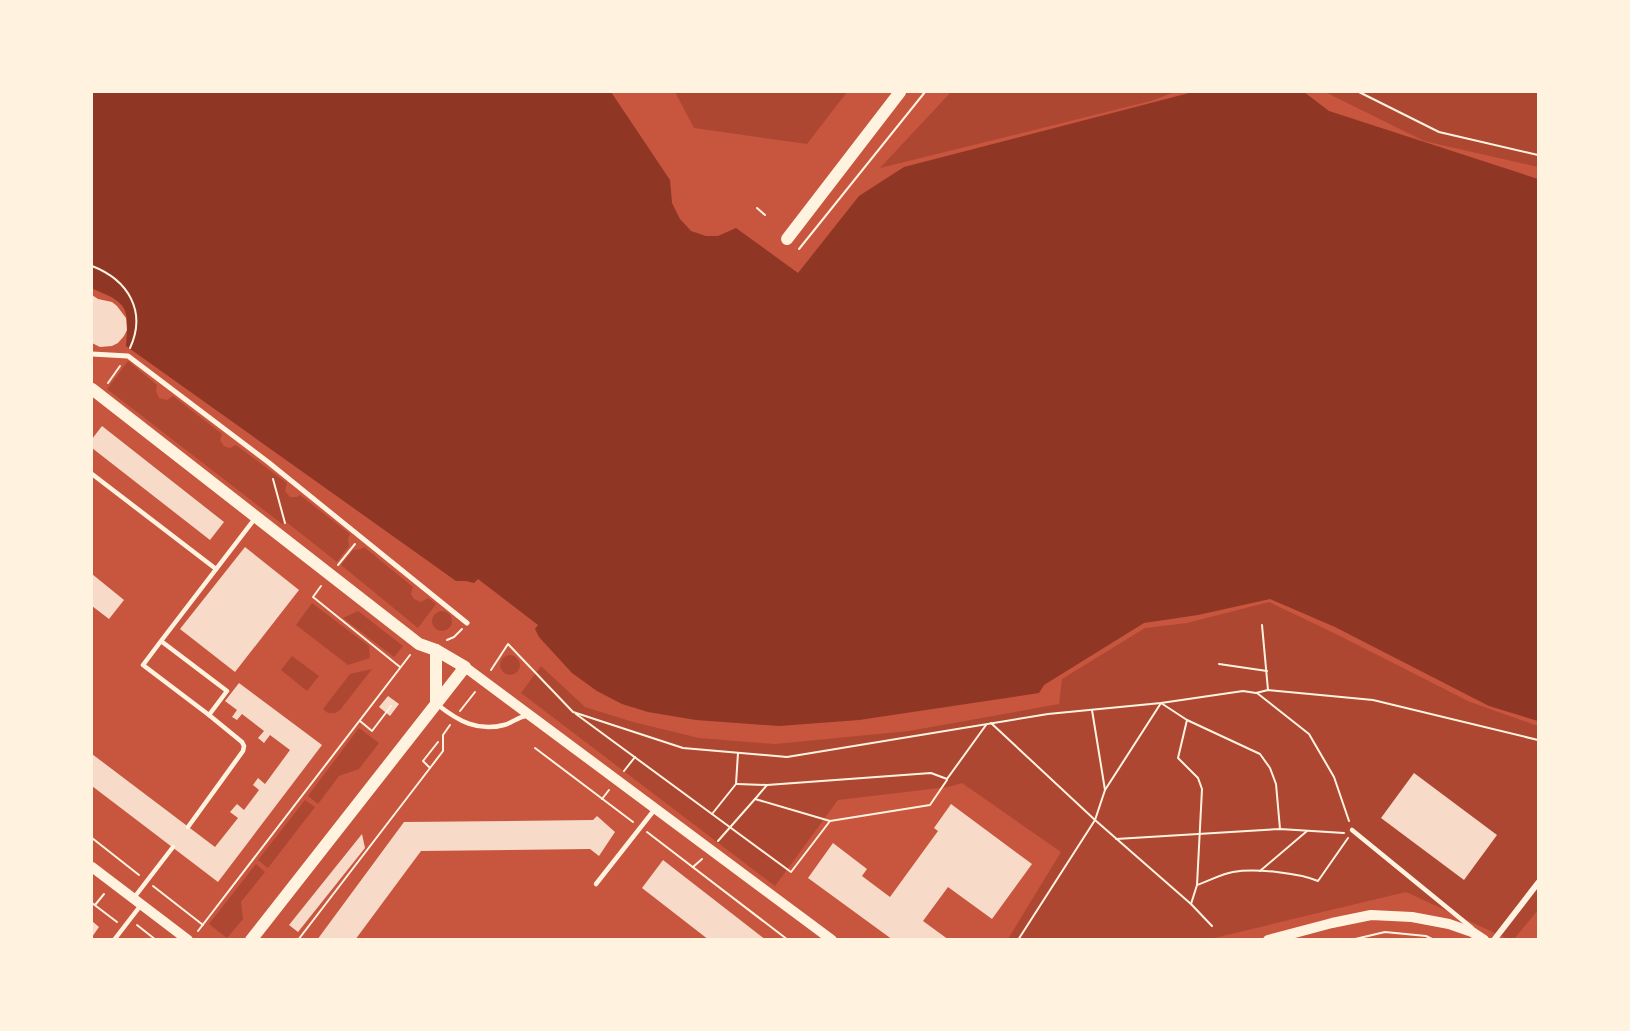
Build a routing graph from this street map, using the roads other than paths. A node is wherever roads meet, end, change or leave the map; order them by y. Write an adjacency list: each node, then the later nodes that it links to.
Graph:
1 (900, 92): 2 (main road)
2 (787, 239)
3 (92, 354): 8 (street)
4 (95, 392): 6 (main road)
5 (92, 474): 7 (lane)
6 (256, 517): 7 (lane); 10 (main road)
7 (216, 569): 9 (lane)
8 (467, 623)
9 (162, 641): 13 (lane); 13 (lane)
10 (438, 646): 11 (main road); 12 (main road)
11 (465, 667): 12 (main road); 14 (street)
12 (436, 703): 14 (lane); 25 (main road)
13 (209, 715): 16 (lane)
14 (530, 716): 15 (street)
15 (655, 809): 21 (lane); 26 (street)
16 (188, 827)
17 (1352, 830): 28 (lane)
18 (172, 847): 22 (lane)
19 (92, 867): 22 (street)
20 (1539, 883): 29 (street)
21 (596, 884)
22 (137, 902): 23 (lane); 24 (street)
23 (114, 939)
24 (188, 939)
25 (251, 939)
26 (832, 939)
27 (1268, 939): 28 (street)
28 (1485, 939)
29 (1494, 939)

